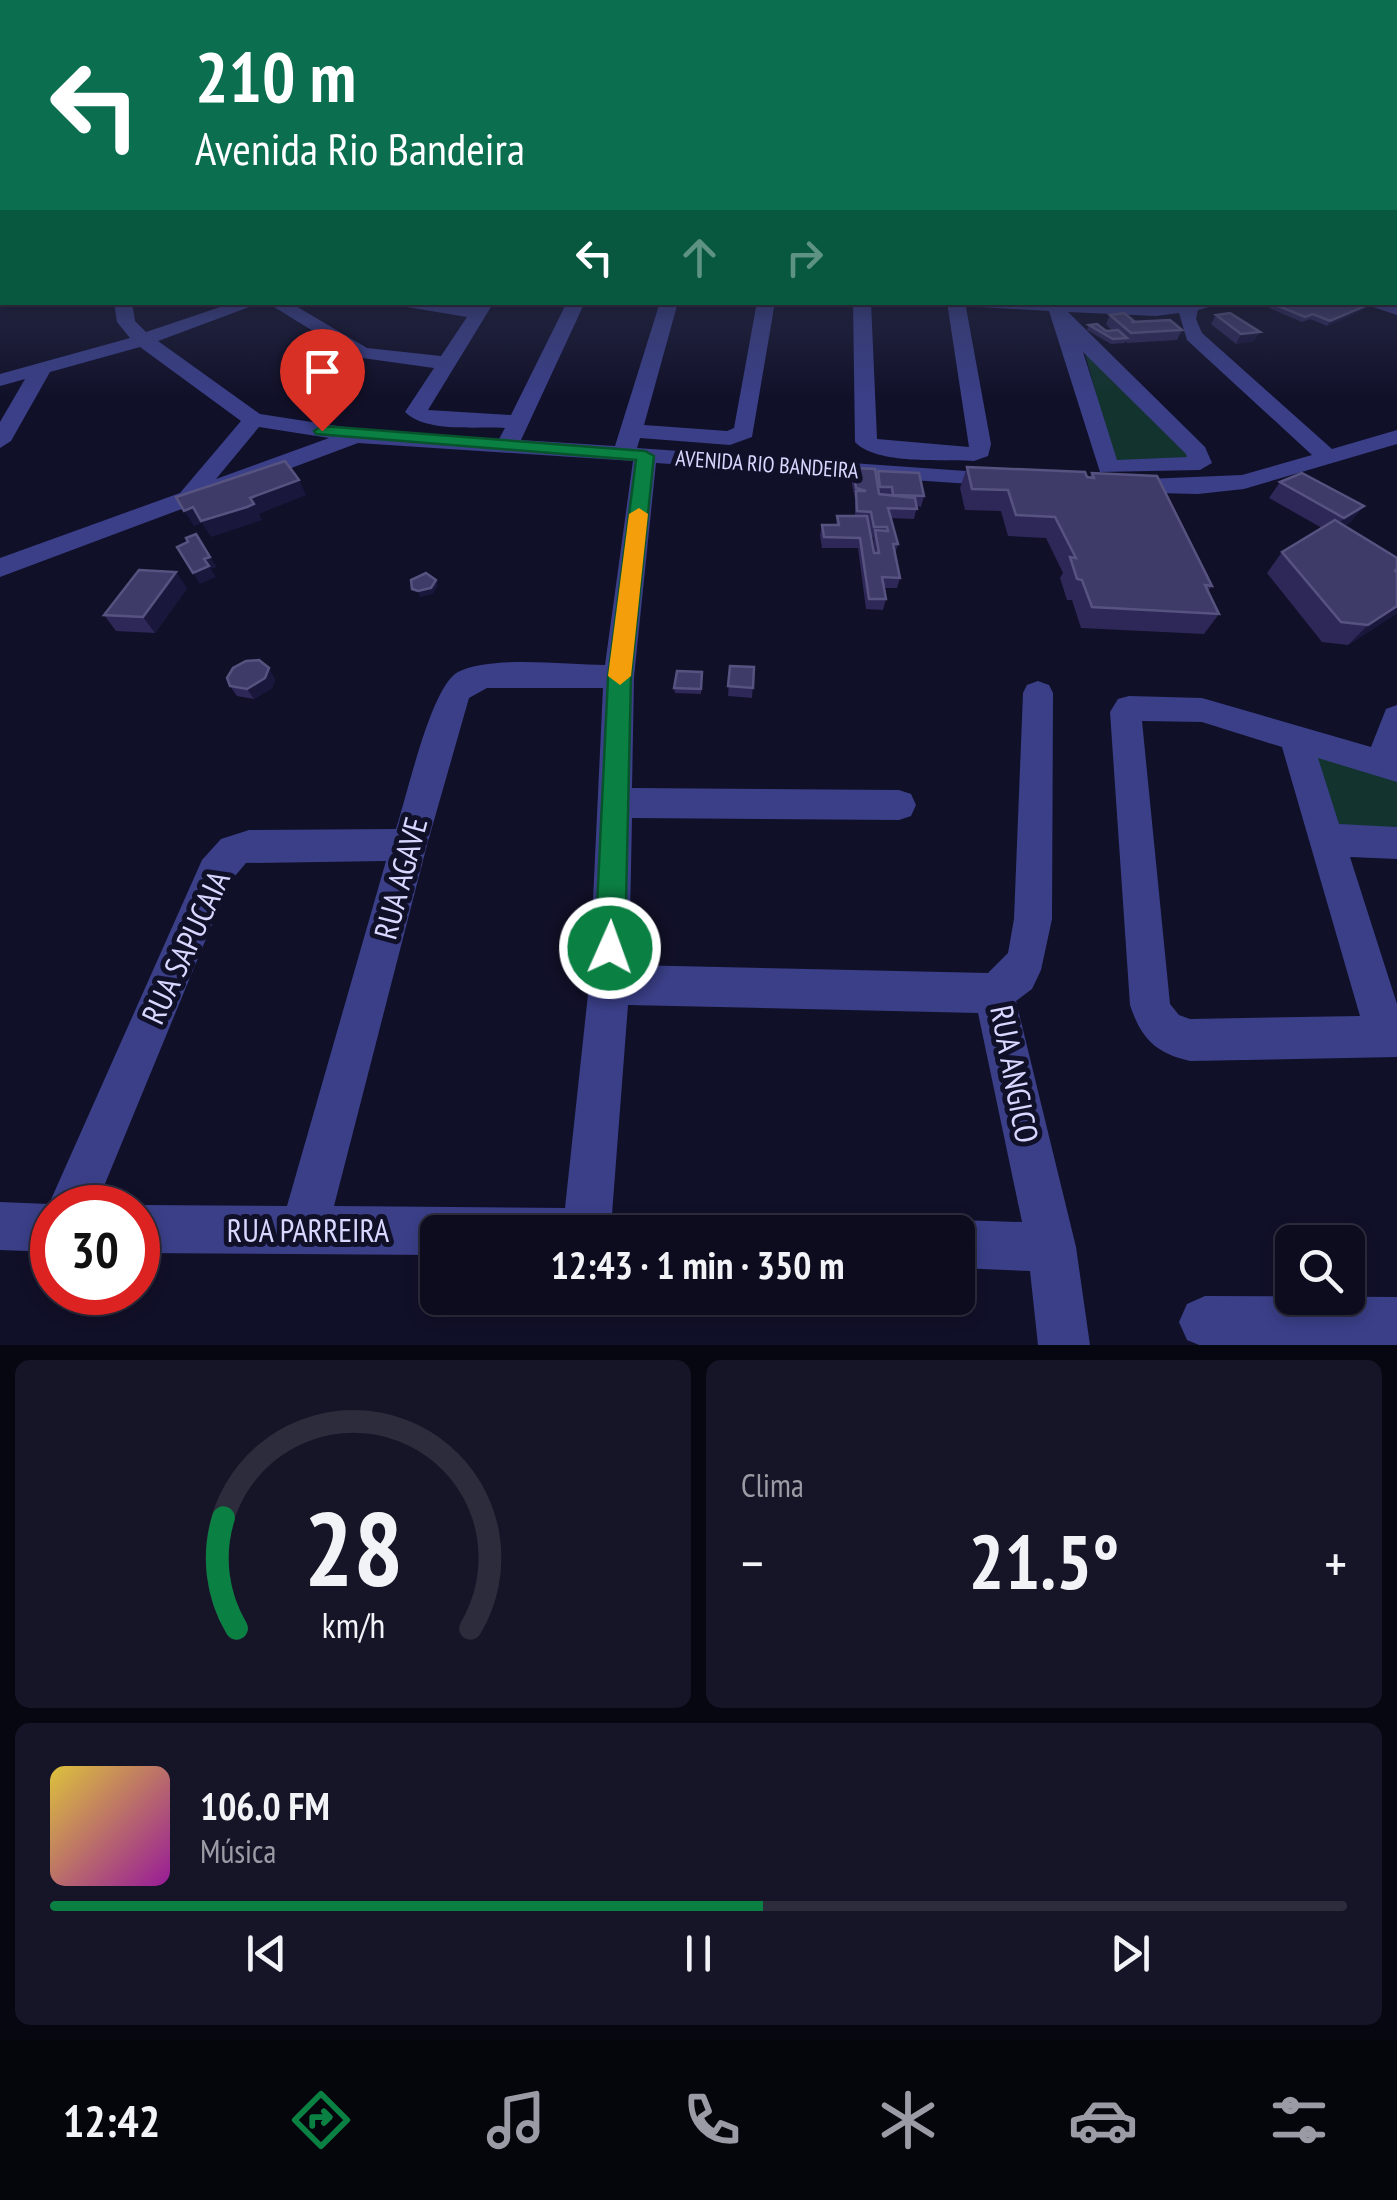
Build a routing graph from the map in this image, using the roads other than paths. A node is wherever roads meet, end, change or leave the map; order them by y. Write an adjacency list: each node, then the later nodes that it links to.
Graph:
1 (123, 305): 17 (street, AVENIDA RIO BANDEIRA)
2 (245, 305): 17 (street)
3 (280, 305): 18 (street)
4 (444, 305): 13 (street)
5 (575, 305): 22 (street)
6 (668, 305): 27 (street)
7 (765, 305): 27 (street)
8 (862, 305): 29 (street)
9 (956, 305): 29 (street)
10 (998, 305): 16 (street)
11 (1127, 305): 15 (street)
12 (1204, 305): 14 (street)
13 (481, 308): 18 (street)
14 (1189, 308): 15 (street); 28 (street)
15 (1144, 310): 16 (street)
16 (1060, 315): 16 (street)
17 (143, 340): 19 (street); 21 (street, AVENIDA RIO BANDEIRA)
18 (446, 364): 22 (street)
19 (42, 368): 20 (street); 25 (street)
20 (0, 380)
21 (254, 420): 23 (street, AVENIDA RIO BANDEIRA); 32 (street)
22 (519, 422): 26 (street)
23 (356, 436): 26 (street, AVENIDA RIO BANDEIRA); 32 (street)
24 (1397, 436): 28 (street)
25 (0, 441)
26 (507, 446): 27 (street, AVENIDA RIO BANDEIRA)
27 (633, 447): 29 (street, AVENIDA RIO BANDEIRA); 34 (street)
28 (1326, 456): 31 (street)
29 (914, 462): 30 (street, AVENIDA RIO BANDEIRA)
30 (1018, 480)
31 (1096, 485)
32 (191, 494): 33 (street)
33 (0, 568)
34 (620, 677): 39 (street); 43 (street, RUA AGAVE)
35 (1038, 694): 45 (street, RUA ANGICO)
36 (1397, 718): 38 (street)
37 (1296, 740): 38 (street); 41 (street); 46 (street)
38 (1389, 766)
39 (616, 803): 40 (street); 44 (street)
40 (899, 805)
41 (1328, 840): 42 (street); 46 (street)
42 (1397, 843)
43 (409, 844): 47 (street, RUA SAPUCAIA); 52 (street, RUA AGAVE)
44 (609, 985): 45 (street); 48 (street)
45 (994, 993): 55 (street, RUA ANGICO)
46 (1391, 1035)
47 (81, 1185)
48 (589, 1215)
49 (0, 1226): 50 (street)
50 (30, 1227)
51 (160, 1229): 52 (street, RUA PARREIRA)
52 (304, 1230): 53 (street, RUA PARREIRA)
53 (420, 1231)
54 (975, 1245): 55 (street)
55 (1052, 1247): 58 (street, RUA ANGICO)
56 (1205, 1322): 57 (street)
57 (1397, 1323)
58 (1064, 1345)

